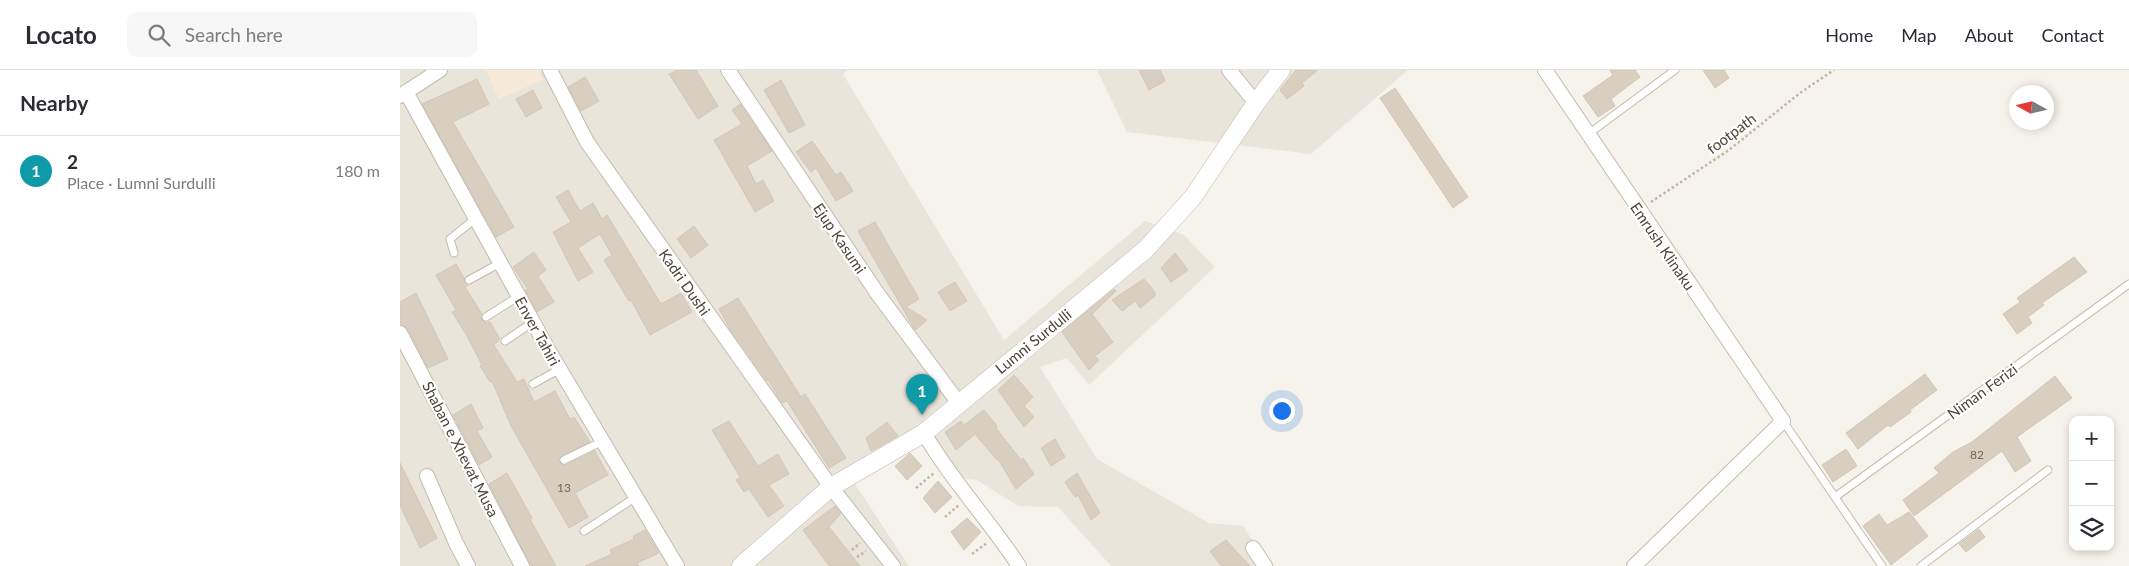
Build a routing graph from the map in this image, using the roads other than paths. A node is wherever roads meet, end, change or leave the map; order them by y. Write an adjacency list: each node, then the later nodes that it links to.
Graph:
1 (440, 70): 8 (street)
2 (550, 70): 30 (street, Kadri Dushi)
3 (728, 70): 23 (street, Ejup Kasumi)
4 (1229, 70): 9 (street)
5 (1281, 70): 9 (street, Lumni Surdulli)
6 (1544, 70): 10 (street, Emrush Klinaku)
7 (1675, 70): 10 (lane)
8 (403, 94): 11 (street, Enver Tahiri)
9 (1256, 103): 23 (street, Lumni Surdulli)
10 (1587, 135): 24 (street, Emrush Klinaku)
11 (476, 218): 12 (lane); 13 (street, Enver Tahiri)
12 (454, 254)
13 (500, 263): 14 (lane); 16 (street, Enver Tahiri)
14 (469, 280)
15 (2129, 284): 32 (lane, Niman Ferizi)
16 (519, 296): 17 (lane); 18 (street, Enver Tahiri)
17 (486, 317)
18 (533, 322): 20 (lane); 21 (street, Enver Tahiri)
19 (400, 332): 36 (street, Shaban e Xhevat Musa)
20 (505, 341)
21 (560, 369): 22 (lane); 26 (street, Enver Tahiri)
22 (533, 384)
23 (958, 402): 25 (street, Lumni Surdulli)
24 (1783, 421): 32 (lane); 42 (street)
25 (924, 433): 30 (street, Lumni Surdulli); 40 (street)
26 (603, 441): 27 (lane); 31 (street, Enver Tahiri)
27 (564, 460)
28 (2048, 470): 44 (lane)
29 (427, 476): 35 (street)
30 (831, 487): 38 (street, Lumni Surdulli); 39 (street, Kadri Dushi)
31 (636, 497): 33 (lane); 37 (street, Enver Tahiri)
32 (1834, 497): 43 (lane)
33 (584, 531)
34 (1253, 548): 41 (street)
35 (468, 566)
36 (522, 566)
37 (677, 566)
38 (741, 566)
39 (893, 566)
40 (1019, 566)
41 (1265, 566)
42 (1634, 566)
43 (1882, 566)
44 (1921, 566)

